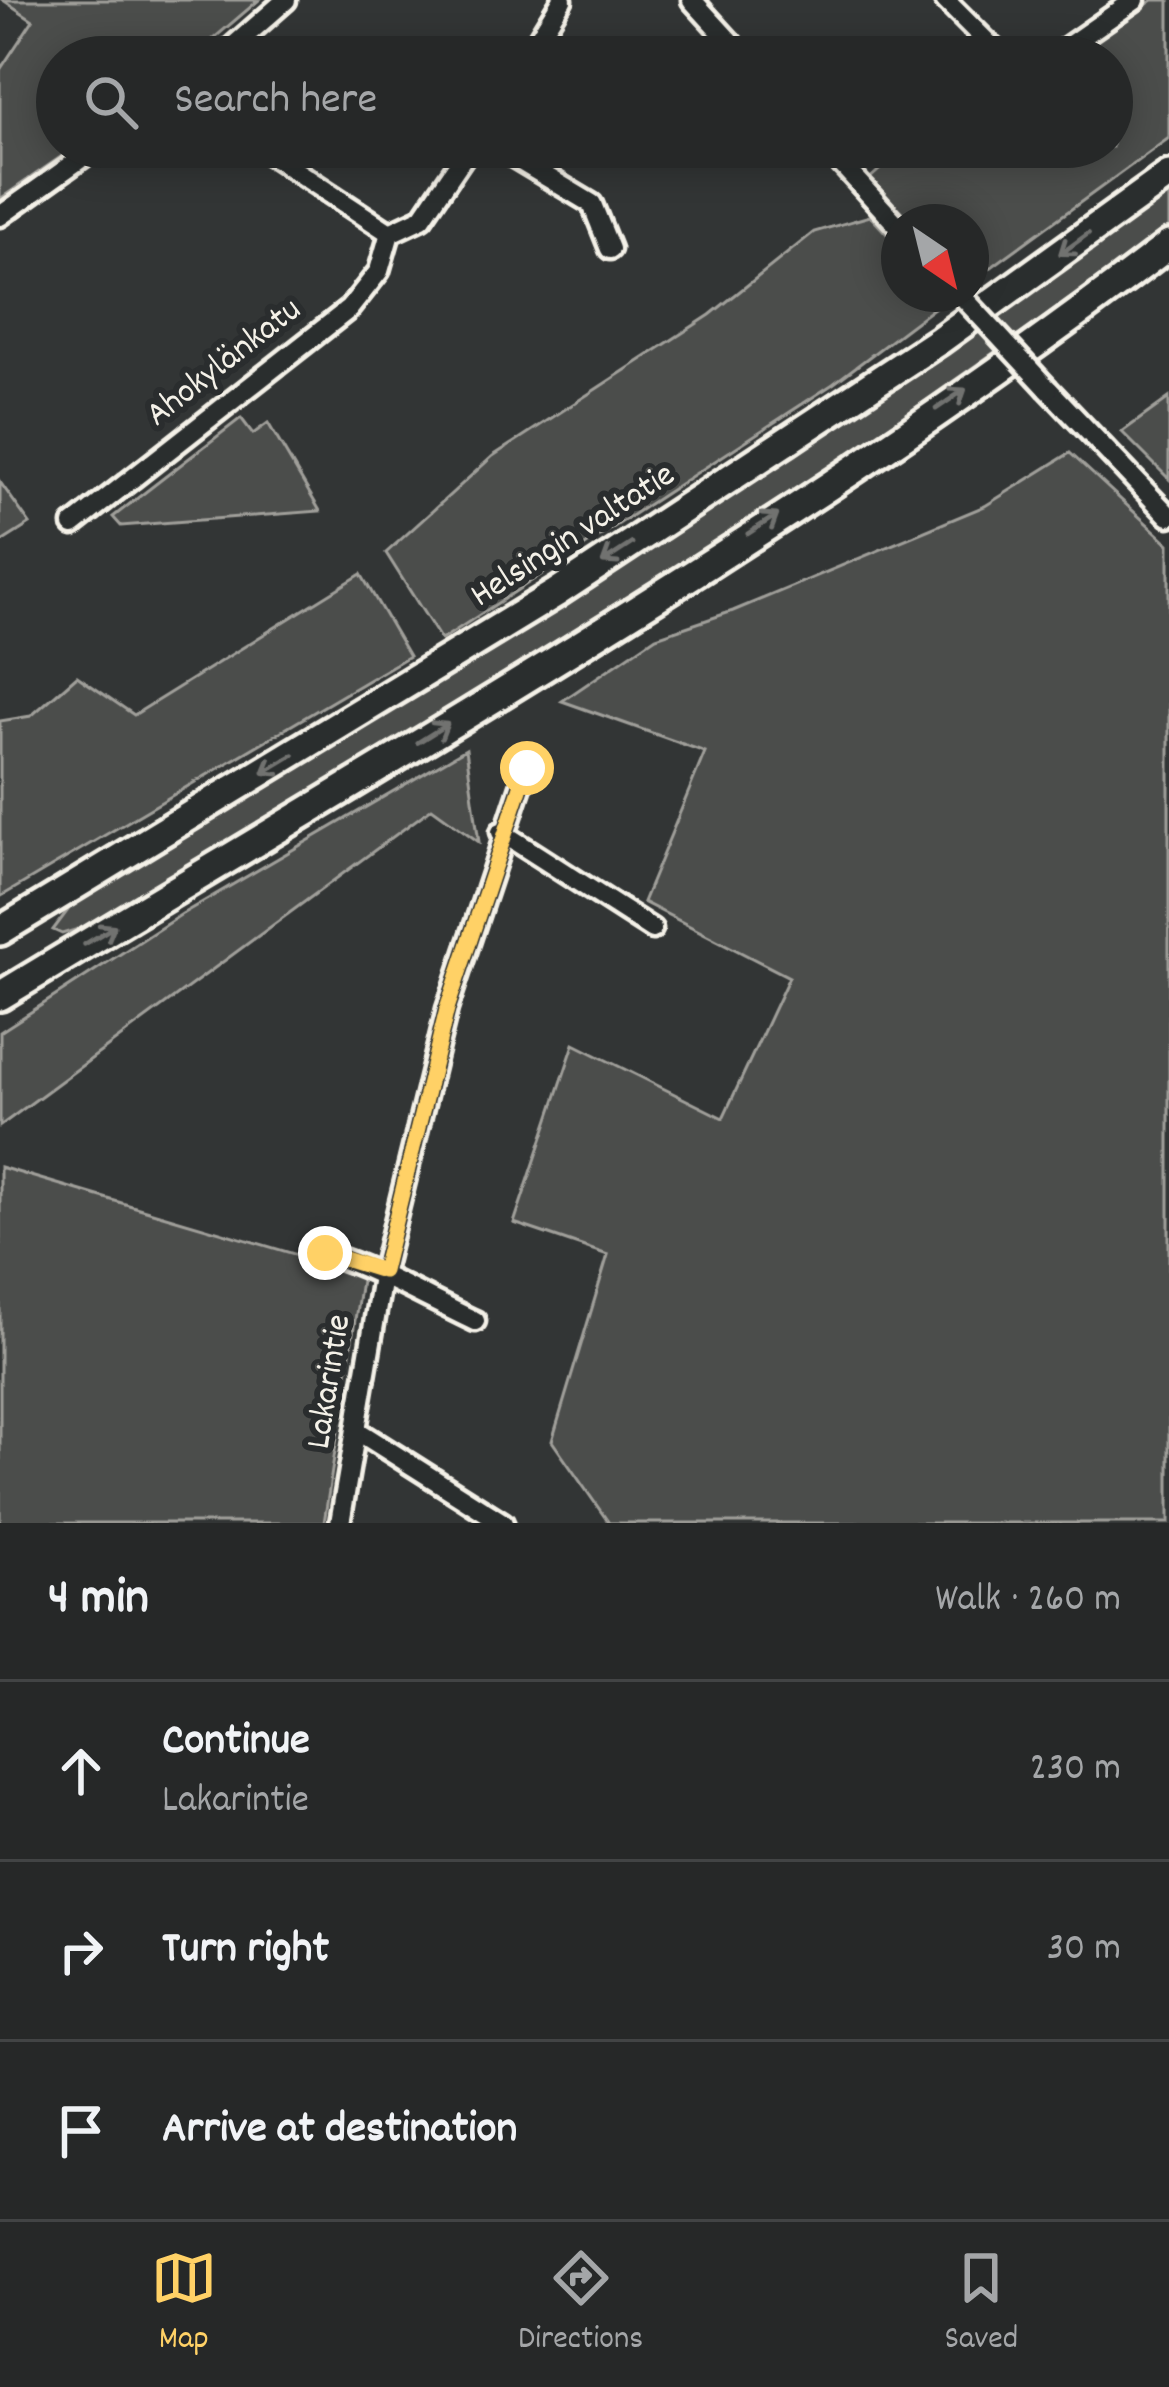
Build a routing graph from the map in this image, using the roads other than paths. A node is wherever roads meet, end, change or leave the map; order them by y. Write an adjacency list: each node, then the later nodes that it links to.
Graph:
1 (286, 0): 6 (street)
2 (562, 0): 7 (street)
3 (692, 0): 8 (street)
4 (945, 0): 9 (street)
5 (1135, 0): 10 (street)
6 (245, 36)
7 (540, 36)
8 (725, 36)
9 (980, 36)
10 (1083, 36)
11 (67, 168): 18 (street)
12 (291, 168): 19 (street)
13 (456, 168): 19 (street, Ahokylänkatu)
14 (531, 168): 21 (street)
15 (845, 168): 17 (street)
16 (1169, 175): 28 (highway, Helsingin valtatie, one-way to 28)
17 (881, 207)
18 (0, 216)
19 (390, 233): 24 (street, Ahokylänkatu)
20 (1165, 248): 29 (highway, one-way to 20)
21 (610, 249)
22 (977, 312): 23 (street, bridge)
23 (1169, 516)
24 (73, 525)
25 (527, 768): 26 (street, Lakarintie)
26 (502, 832): 27 (street); 31 (street, Lakarintie)
27 (652, 929)
28 (0, 931)
29 (0, 995)
30 (325, 1253): 31 (street)
31 (383, 1271): 32 (street); 33 (street, Lakarintie)
32 (476, 1321)
33 (356, 1430): 34 (street, Lakarintie); 35 (street)
34 (340, 1523)
35 (503, 1523)

